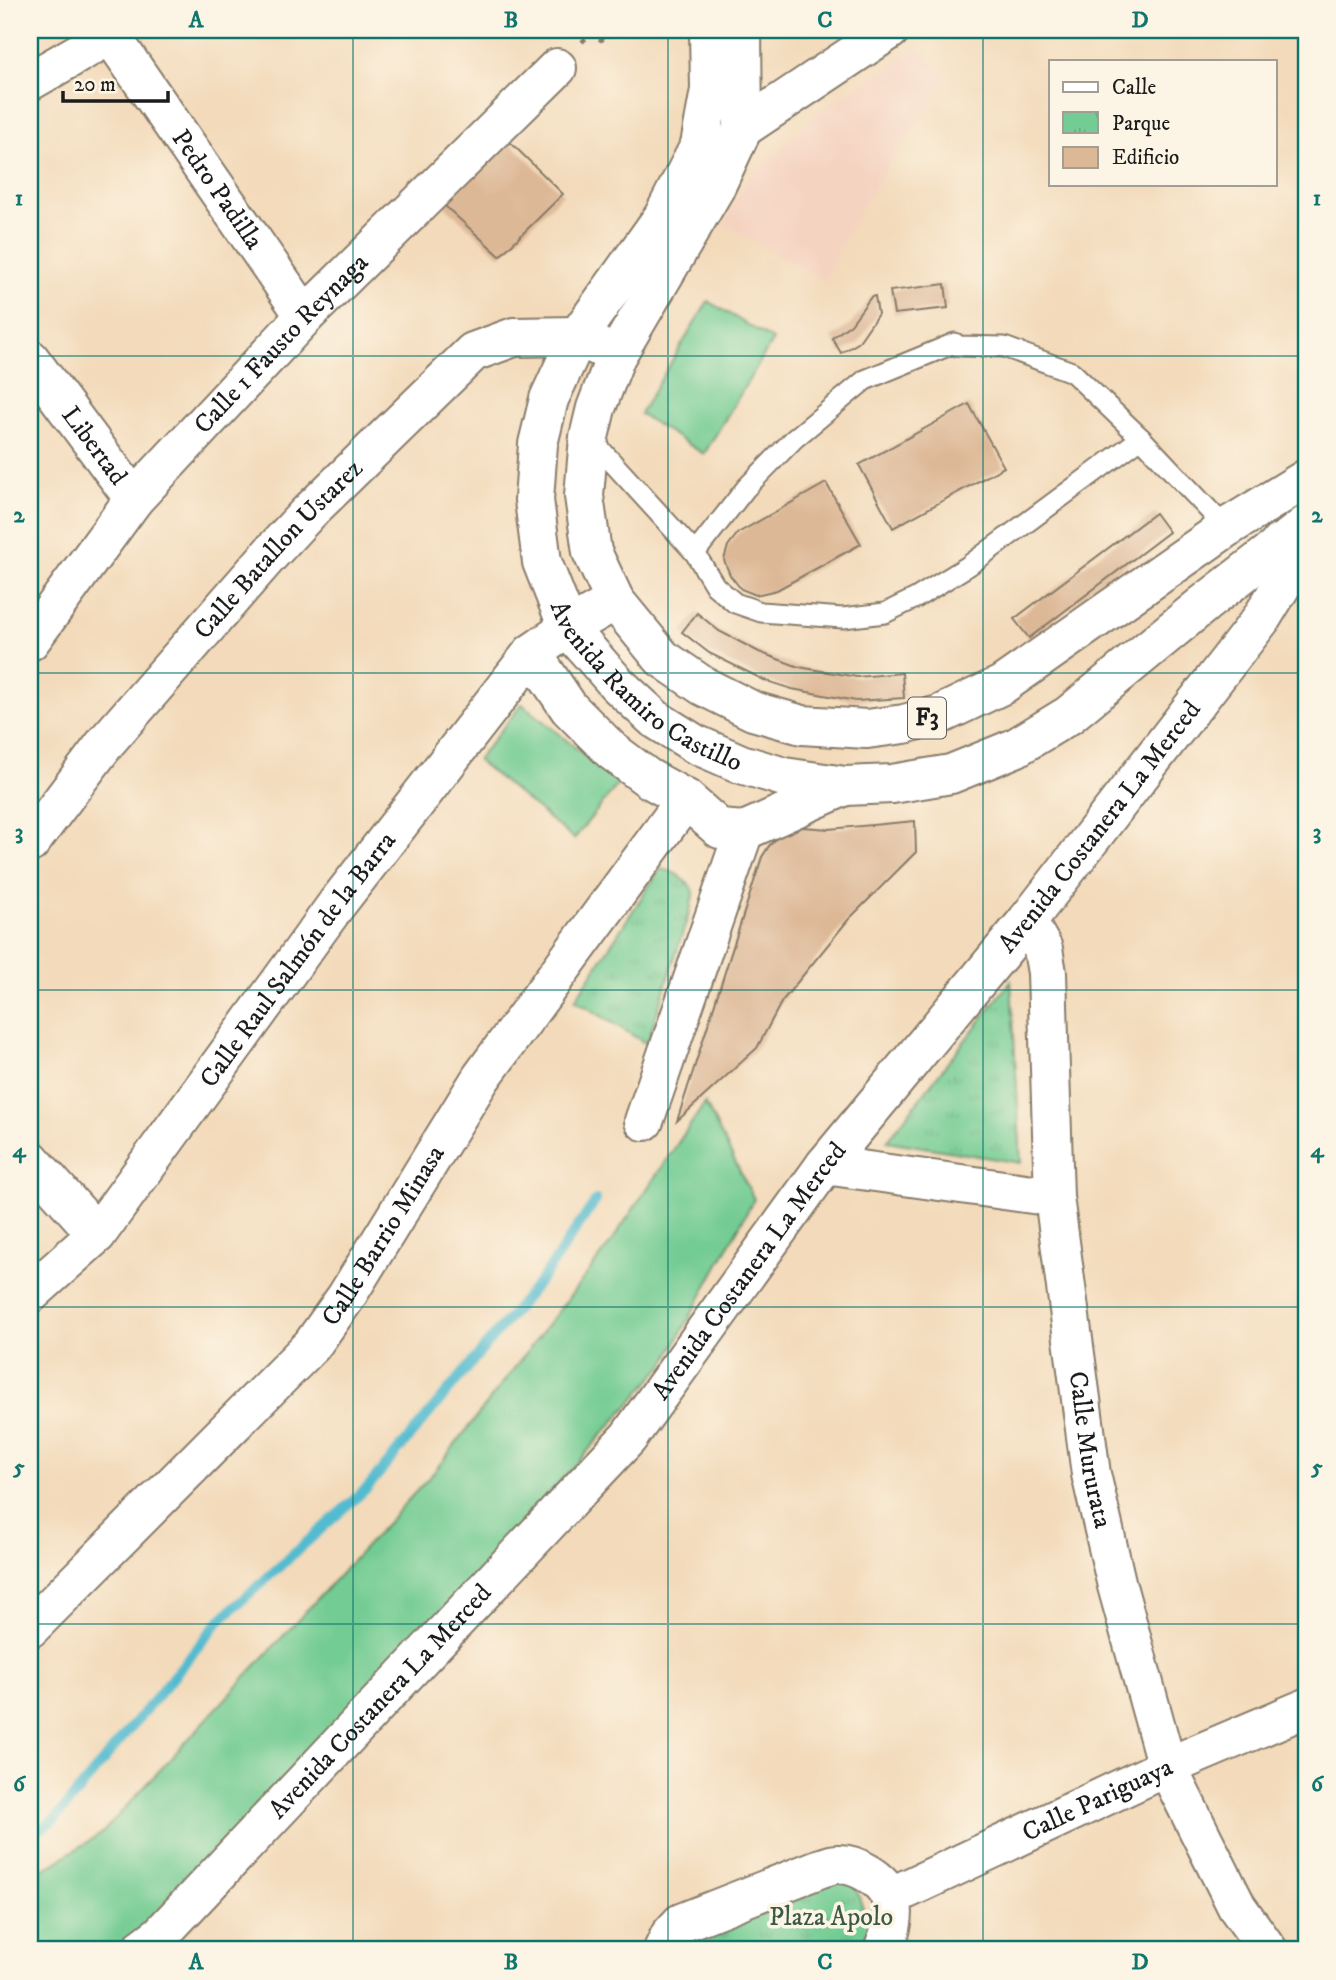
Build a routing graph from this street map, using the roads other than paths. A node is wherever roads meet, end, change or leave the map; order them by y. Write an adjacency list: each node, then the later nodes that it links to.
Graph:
1 (709, 30): 9 (street, Avenida Ramiro Castillo / F3)
2 (742, 30): 7 (street, Avenida Ramiro Castillo / F3)
3 (890, 30): 7 (street)
4 (112, 32): 6 (street); 8 (street, Pedro Padilla)
5 (557, 68): 8 (street, Calle 1 Fausto Reynaga)
6 (30, 81)
7 (743, 128): 10 (street, Avenida Ramiro Castillo / F3)
8 (305, 316): 16 (street, Calle 1 Fausto Reynaga)
9 (578, 336): 10 (street); 12 (street, Avenida Ramiro Castillo / F3); 28 (street, Calle Batallon Ustarez)
10 (616, 356): 13 (street, Avenida Ramiro Castillo / F3)
11 (30, 359): 16 (street, Libertad)
12 (542, 428): 13 (street); 22 (street, Avenida Ramiro Castillo / F3)
13 (589, 437): 19 (lane); 20 (street, Avenida Ramiro Castillo / F3)
14 (1140, 438): 17 (lane); 19 (lane); 19 (lane)
15 (1306, 479): 17 (street, F3)
16 (134, 499): 23 (street, Calle 1 Fausto Reynaga)
17 (1226, 528): 20 (street, Avenida Ramiro Castillo / F3); 21 (street)
18 (1293, 534): 21 (street, Avenida Ramiro Castillo / F3); 29 (street, Avenida Costanera La Merced)
19 (695, 553)
20 (615, 601): 22 (street, Calle Raul Salmón de la Barra)
21 (1205, 603): 25 (street, Avenida Ramiro Castillo / F3)
22 (568, 628): 24 (street, Calle Raul Salmón de la Barra); 25 (street, Avenida Ramiro Castillo / F3)
23 (30, 641)
24 (531, 653): 26 (street); 34 (street, Calle Raul Salmón de la Barra)
25 (845, 786): 27 (street)
26 (686, 799): 27 (street); 36 (street, Calle Barrio Minasa)
27 (744, 831): 30 (street)
28 (30, 843)
29 (1027, 921): 32 (street, Avenida Costanera La Merced); 33 (street, Calle Mururata)
30 (644, 1121)
31 (30, 1159): 34 (street)
32 (825, 1165): 33 (street); 40 (street, Avenida Costanera La Merced)
33 (1054, 1197): 38 (street, Calle Mururata)
34 (97, 1234): 35 (street, Calle Raul Salmón de la Barra)
35 (30, 1294)
36 (30, 1628)
37 (1306, 1708): 38 (street, Calle Pariguaya)
38 (1167, 1767): 39 (street, Calle Pariguaya); 43 (street, Calle Mururata)
39 (890, 1898): 41 (street); 42 (street)
40 (158, 1945)
41 (663, 1950)
42 (883, 1950)
43 (1268, 1950)

